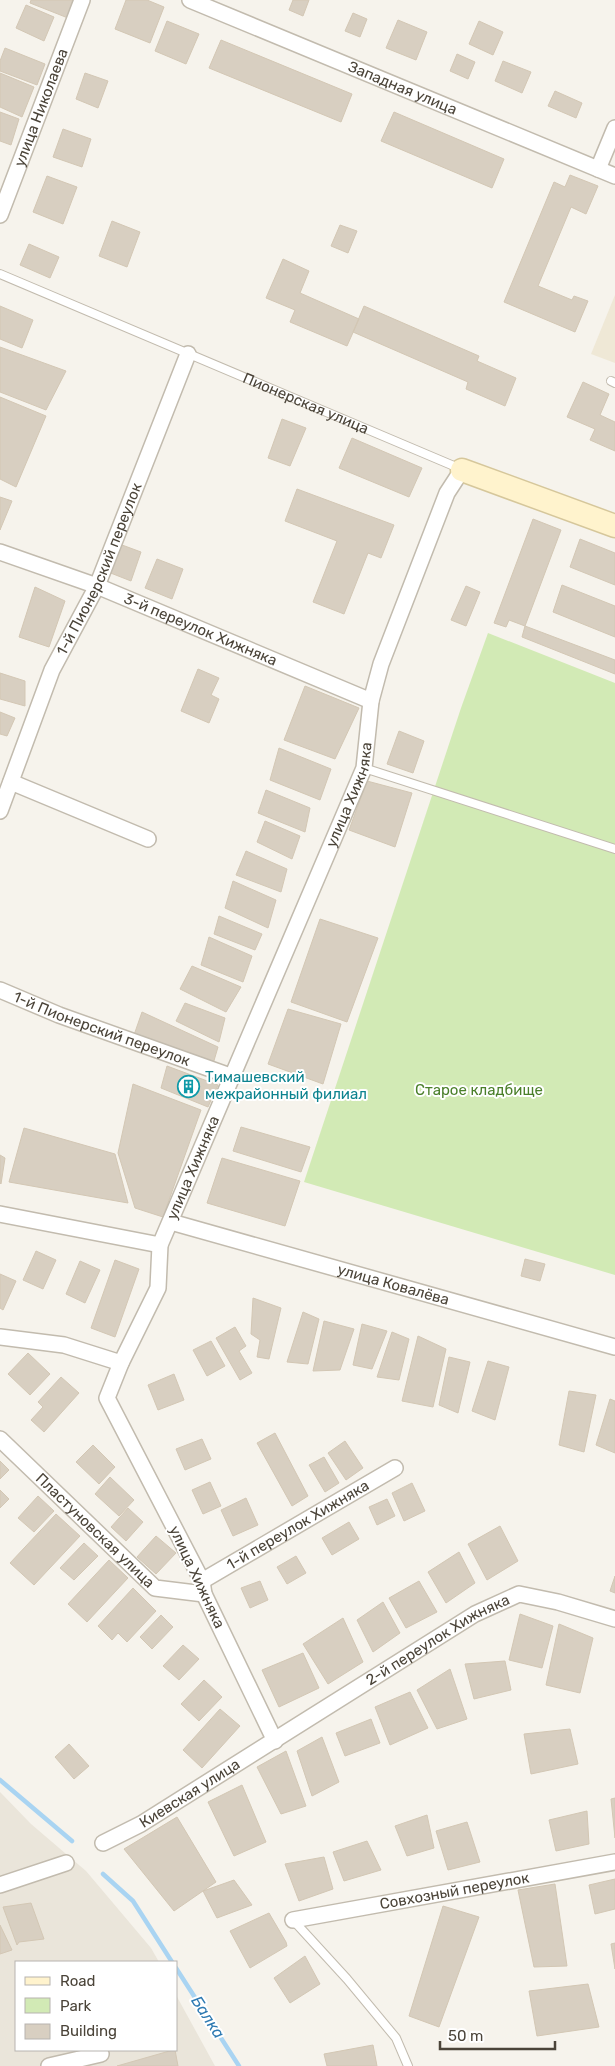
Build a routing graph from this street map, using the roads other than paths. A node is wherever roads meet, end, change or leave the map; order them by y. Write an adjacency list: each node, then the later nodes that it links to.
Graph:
1 (82, 0): 6 (street, улица Николаева)
2 (190, 0): 4 (street, Западная улица)
3 (615, 128): 4 (street)
4 (598, 169): 5 (street, Западная улица)
5 (615, 176)
6 (0, 216)
7 (0, 274): 8 (lane, Пионерская улица)
8 (188, 354): 9 (lane, Пионерская улица); 12 (street, 1-й Пионерский переулок)
9 (462, 470): 10 (street, Пионерская улица); 13 (street, улица Хижняка)
10 (615, 526)
11 (0, 552): 12 (street, 3-й переулок Хижняка)
12 (97, 586): 13 (street, 3-й переулок Хижняка); 15 (street, 1-й Пионерский переулок)
13 (371, 701): 14 (street, улица Хижняка)
14 (364, 768): 18 (lane); 20 (street, улица Хижняка)
15 (11, 782): 16 (street, 1-й Пионерский переулок); 17 (street)
16 (0, 811)
17 (148, 839)
18 (615, 849)
19 (0, 990): 20 (street, 1-й Пионерский переулок)
20 (233, 1077): 22 (street, улица Хижняка)
21 (0, 1214): 23 (street)
22 (171, 1222): 23 (street, улица Хижняка); 25 (street, улица Ковалёва)
23 (160, 1245): 26 (street, улица Хижняка)
24 (0, 1337): 26 (street)
25 (615, 1346)
26 (121, 1363): 29 (street, улица Хижняка)
27 (0, 1439): 29 (street, Пластуновская улица)
28 (395, 1468): 29 (street, 1-й переулок Хижняка)
29 (203, 1587): 31 (street, улица Хижняка)
30 (615, 1619): 31 (street, 2-й переулок Хижняка)
31 (275, 1741): 32 (street, Киевская улица)
32 (103, 1843)
33 (615, 1862): 36 (street, Совхозный переулок)
34 (66, 1863): 35 (street)
35 (0, 1885)
36 (293, 1920): 39 (lane)
37 (101, 2054): 38 (street)
38 (49, 2066)
39 (408, 2066)

